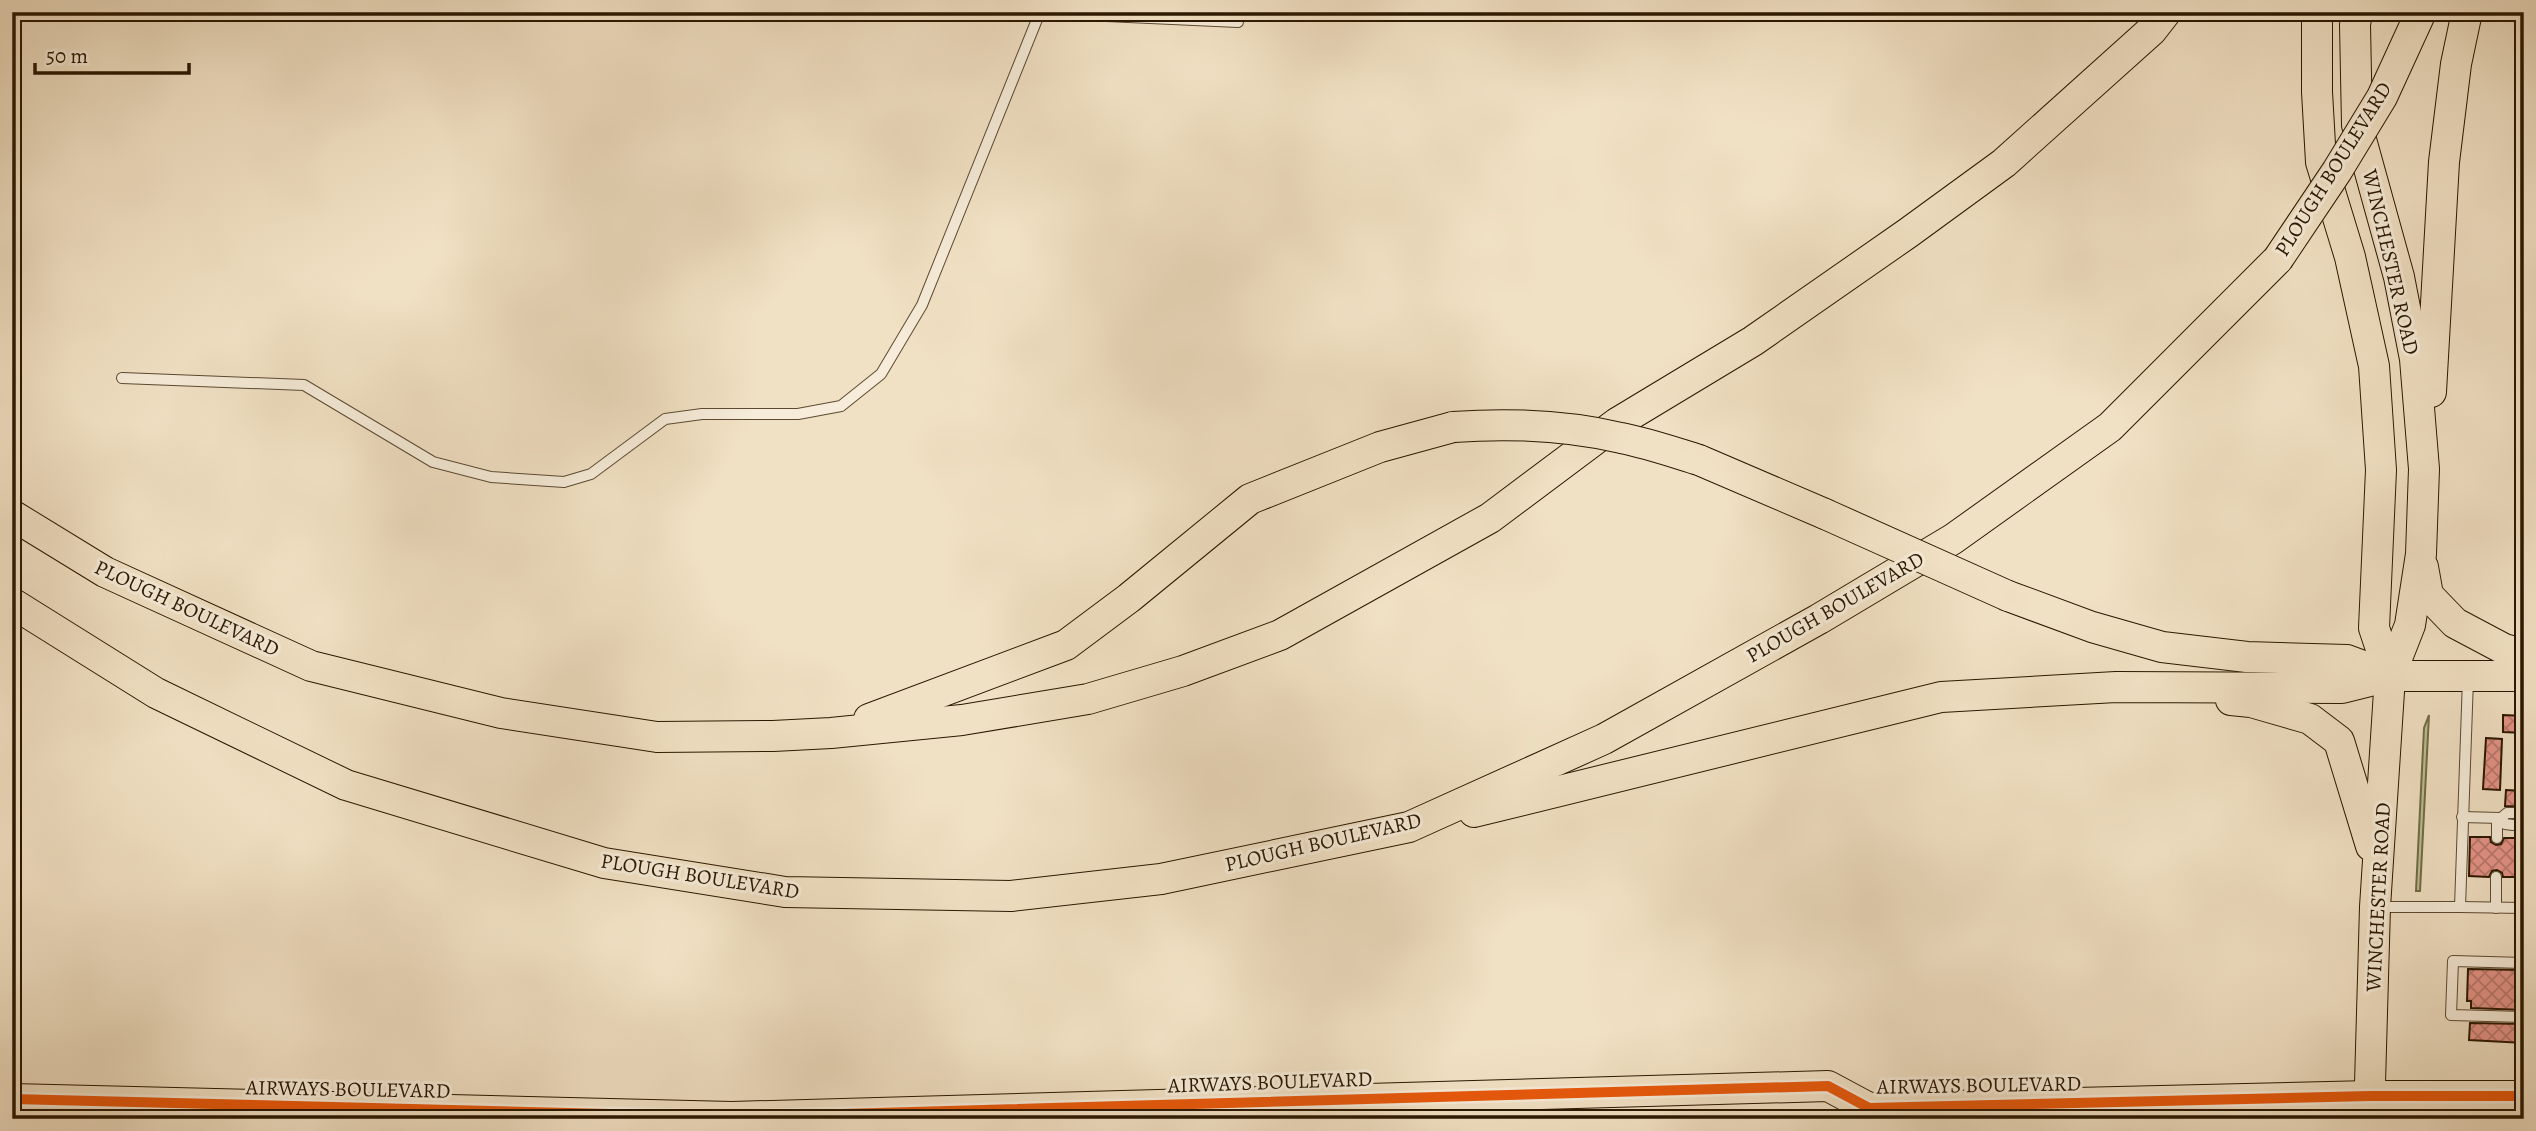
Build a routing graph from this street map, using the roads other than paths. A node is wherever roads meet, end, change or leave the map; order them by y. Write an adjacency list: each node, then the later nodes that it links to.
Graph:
1 (2166, 12): 18 (main road, PLOUGH BOULEVARD)
2 (2318, 12): 15 (main road, WINCHESTER ROAD)
3 (2357, 12): 9 (main road, WINCHESTER ROAD)
4 (2421, 12): 23 (main road, PLOUGH BOULEVARD, bridge)
5 (2467, 12): 9 (main road)
6 (1040, 13): 7 (lane); 8 (lane)
7 (1238, 22)
8 (122, 377)
9 (2424, 469): 11 (main road, WINCHESTER ROAD)
10 (12, 515): 18 (main road, PLOUGH BOULEVARD)
11 (2421, 554): 13 (main road); 15 (main road, WINCHESTER ROAD)
12 (12, 603): 23 (main road, PLOUGH BOULEVARD)
13 (2524, 654)
14 (2468, 675): 15 (main road); 16 (main road); 20 (lane)
15 (2390, 676): 17 (main road); 18 (main road, bridge); 25 (main road, WINCHESTER ROAD)
16 (2524, 676)
17 (2116, 687): 23 (main road); 25 (main road)
18 (831, 733)
19 (2513, 813): 21 (lane)
20 (2462, 817): 21 (lane); 28 (lane)
21 (2499, 818): 22 (lane); 24 (lane)
22 (2513, 825)
23 (1409, 827)
24 (2497, 838)
25 (2377, 867): 27 (main road, WINCHESTER ROAD)
26 (2496, 877): 29 (lane)
27 (2375, 907): 28 (lane); 35 (main road, WINCHESTER ROAD)
28 (2460, 907): 29 (lane)
29 (2496, 908): 30 (lane)
30 (2524, 908)
31 (2524, 963): 32 (lane)
32 (2524, 1017)
33 (2524, 1096): 36 (main road, AIRWAYS BOULEVARD)
34 (12, 1099): 37 (main road, AIRWAYS BOULEVARD)
35 (2370, 1107): 36 (main road, AIRWAYS BOULEVARD); 37 (main road, AIRWAYS BOULEVARD)
36 (2466, 1107)
37 (1862, 1115)

